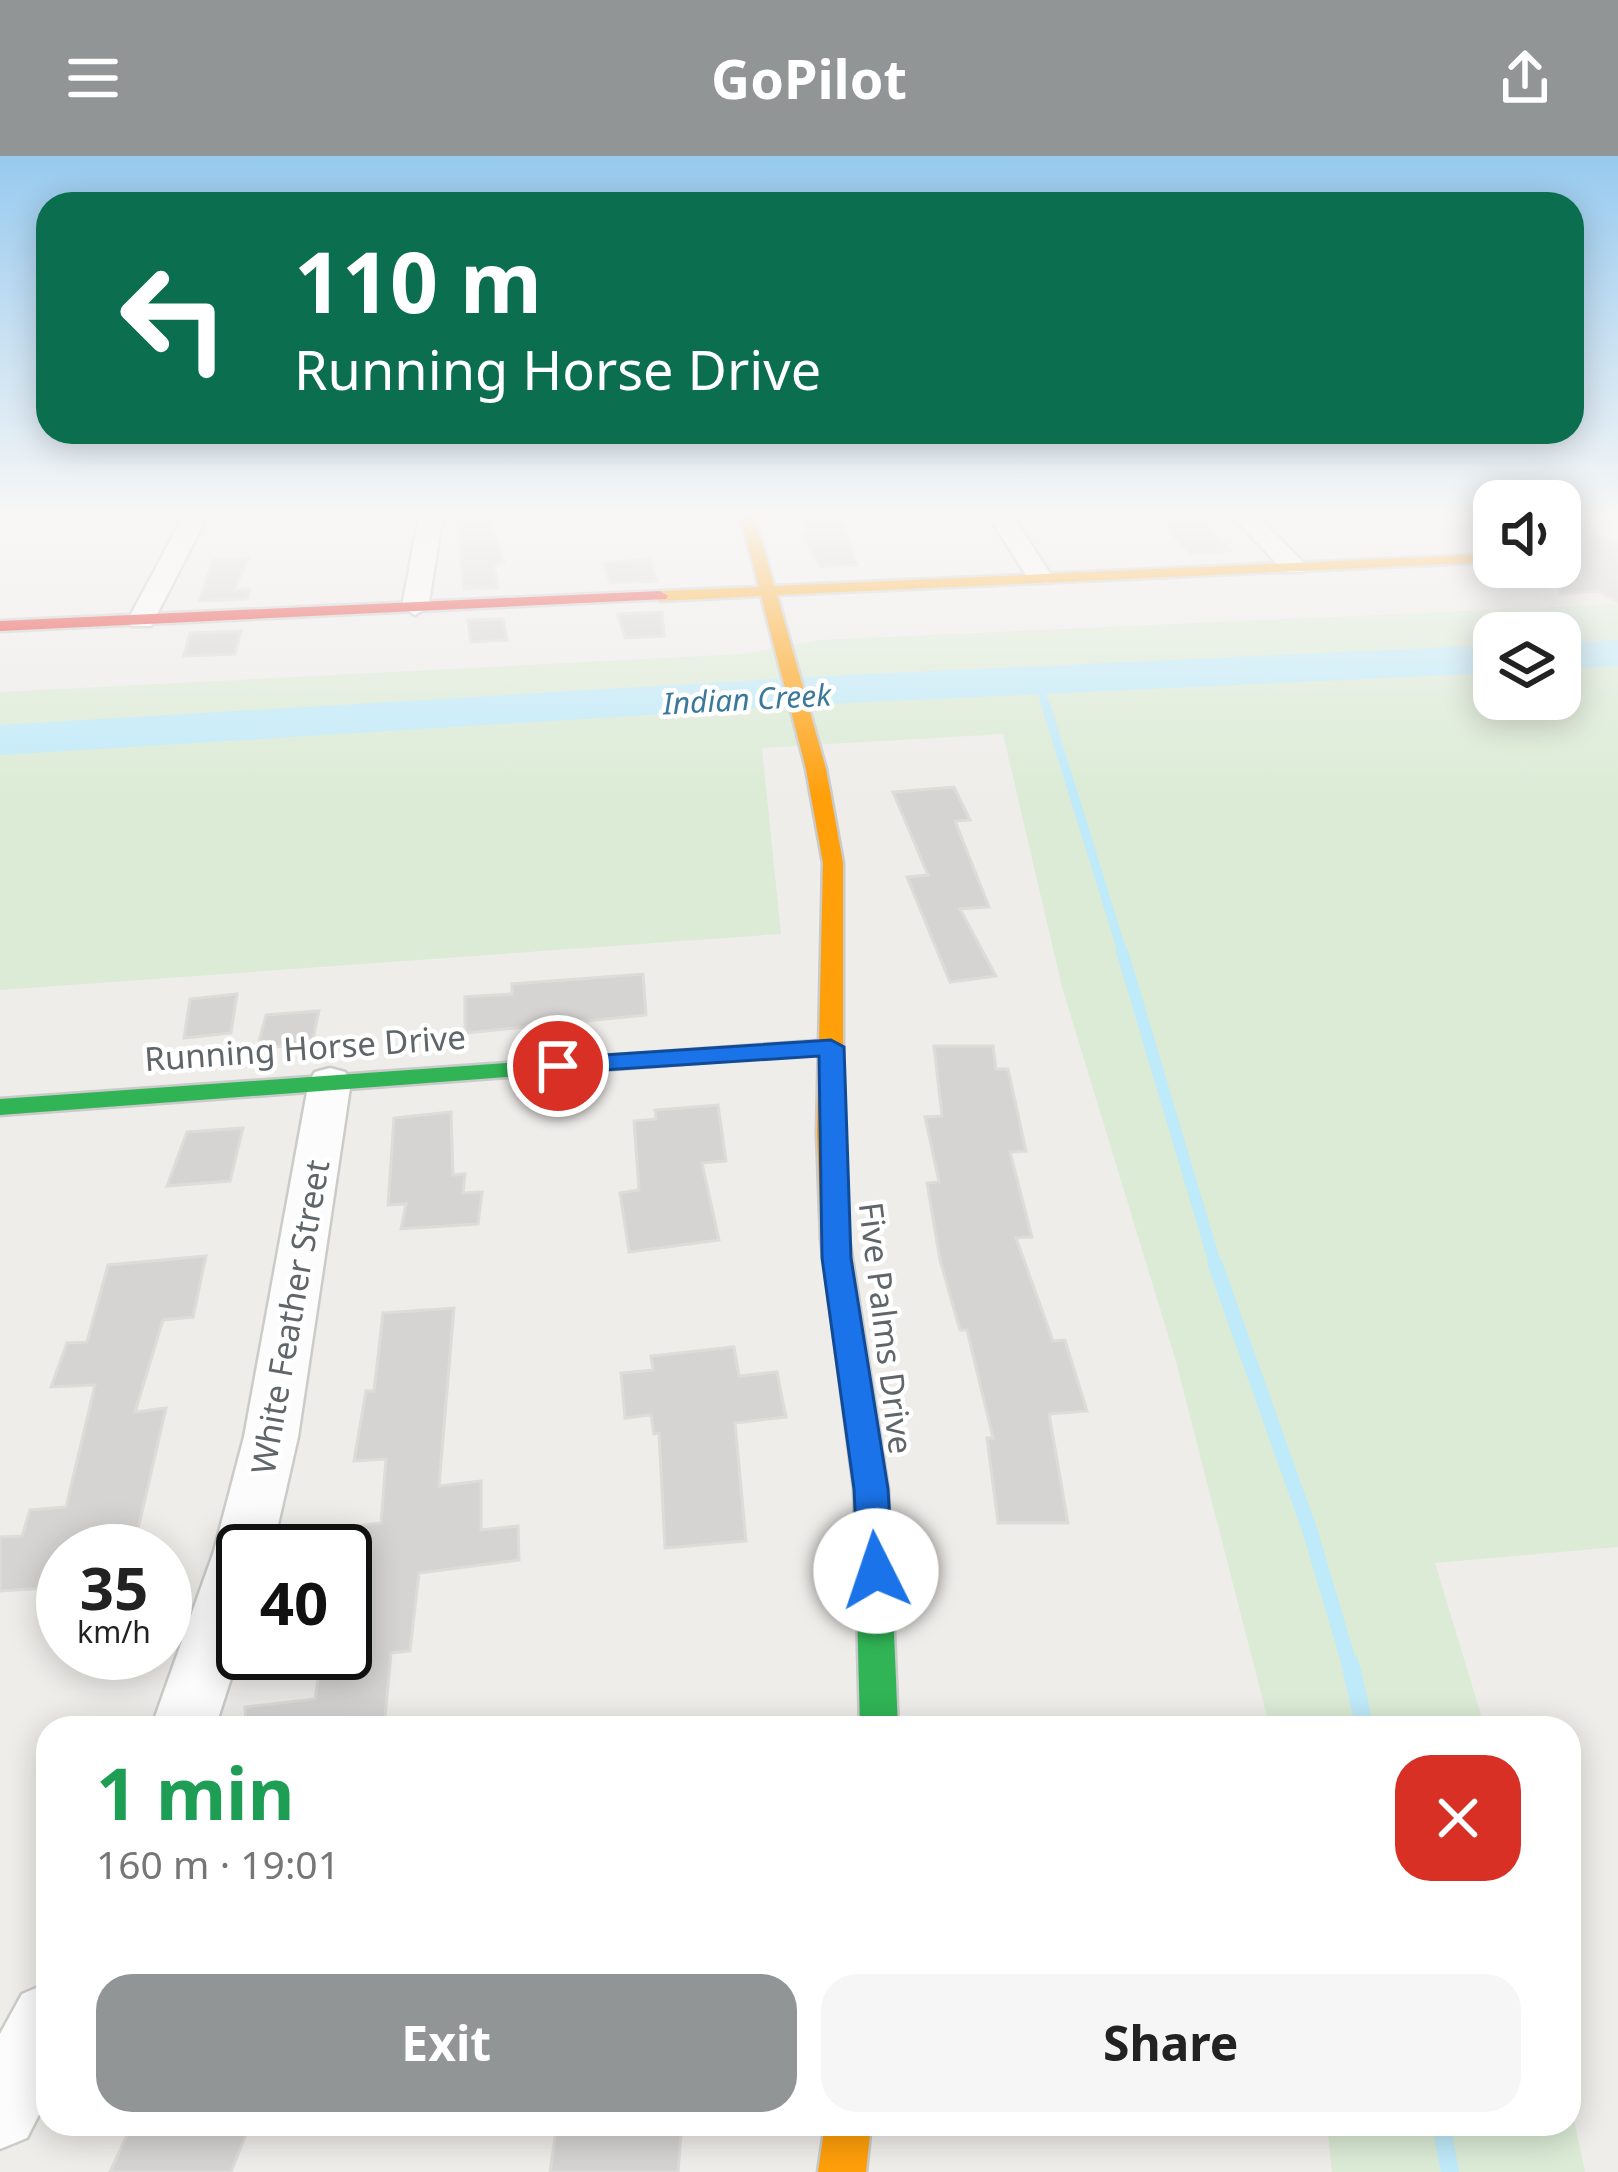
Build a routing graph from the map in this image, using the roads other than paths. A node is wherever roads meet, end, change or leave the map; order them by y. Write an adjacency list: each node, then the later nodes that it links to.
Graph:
1 (147, 609): 4 (street)
2 (372, 609): 4 (street)
3 (772, 609): 6 (street, Five Palms Drive)
4 (141, 620): 5 (street)
5 (0, 626)
6 (831, 1047): 7 (street, Running Horse Drive); 12 (street, Five Palms Drive)
7 (330, 1081): 8 (street, Running Horse Drive); 9 (street, White Feather Street)
8 (0, 1107)
9 (250, 1524)
10 (216, 1631): 11 (street, White Feather Street)
11 (187, 1716)
12 (879, 1716)
13 (36, 2043): 14 (street)
14 (0, 2111)
15 (846, 2136): 16 (street)
16 (842, 2172)

